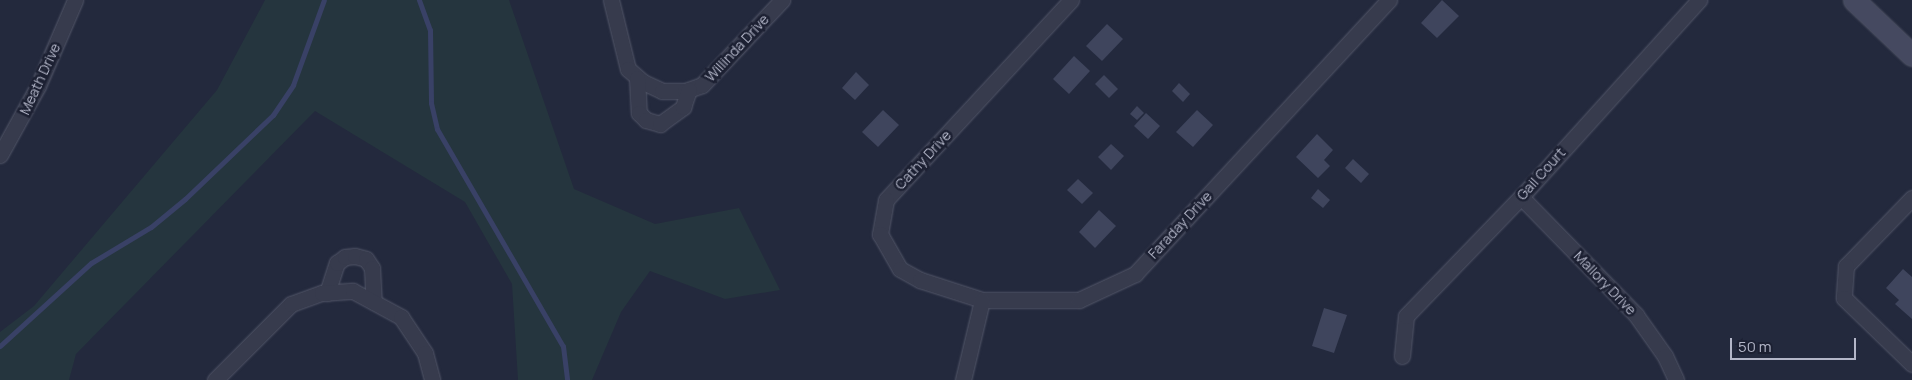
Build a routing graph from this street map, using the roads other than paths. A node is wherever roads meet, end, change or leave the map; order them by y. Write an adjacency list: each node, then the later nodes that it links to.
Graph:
1 (75, 0): 11 (street, Meath Drive)
2 (610, 0): 9 (street)
3 (782, 0): 10 (street, Willinda Drive)
4 (1071, 0): 15 (street, Cathy Drive)
5 (1389, 0): 15 (street, Faraday Drive)
6 (1699, 0): 12 (street, Gail Court)
7 (1854, 0): 8 (street)
8 (1912, 55)
9 (637, 78): 10 (street, Willinda Drive); 10 (street)
10 (688, 90)
11 (0, 155)
12 (1521, 197): 17 (street, Gail Court); 22 (street, Mallory Drive)
13 (1912, 198): 18 (street)
14 (327, 293): 16 (street); 16 (street); 19 (street)
15 (982, 300): 21 (street)
16 (374, 302): 20 (street)
17 (1402, 356)
18 (1912, 364)
19 (215, 380)
20 (432, 380)
21 (963, 380)
22 (1676, 380)

